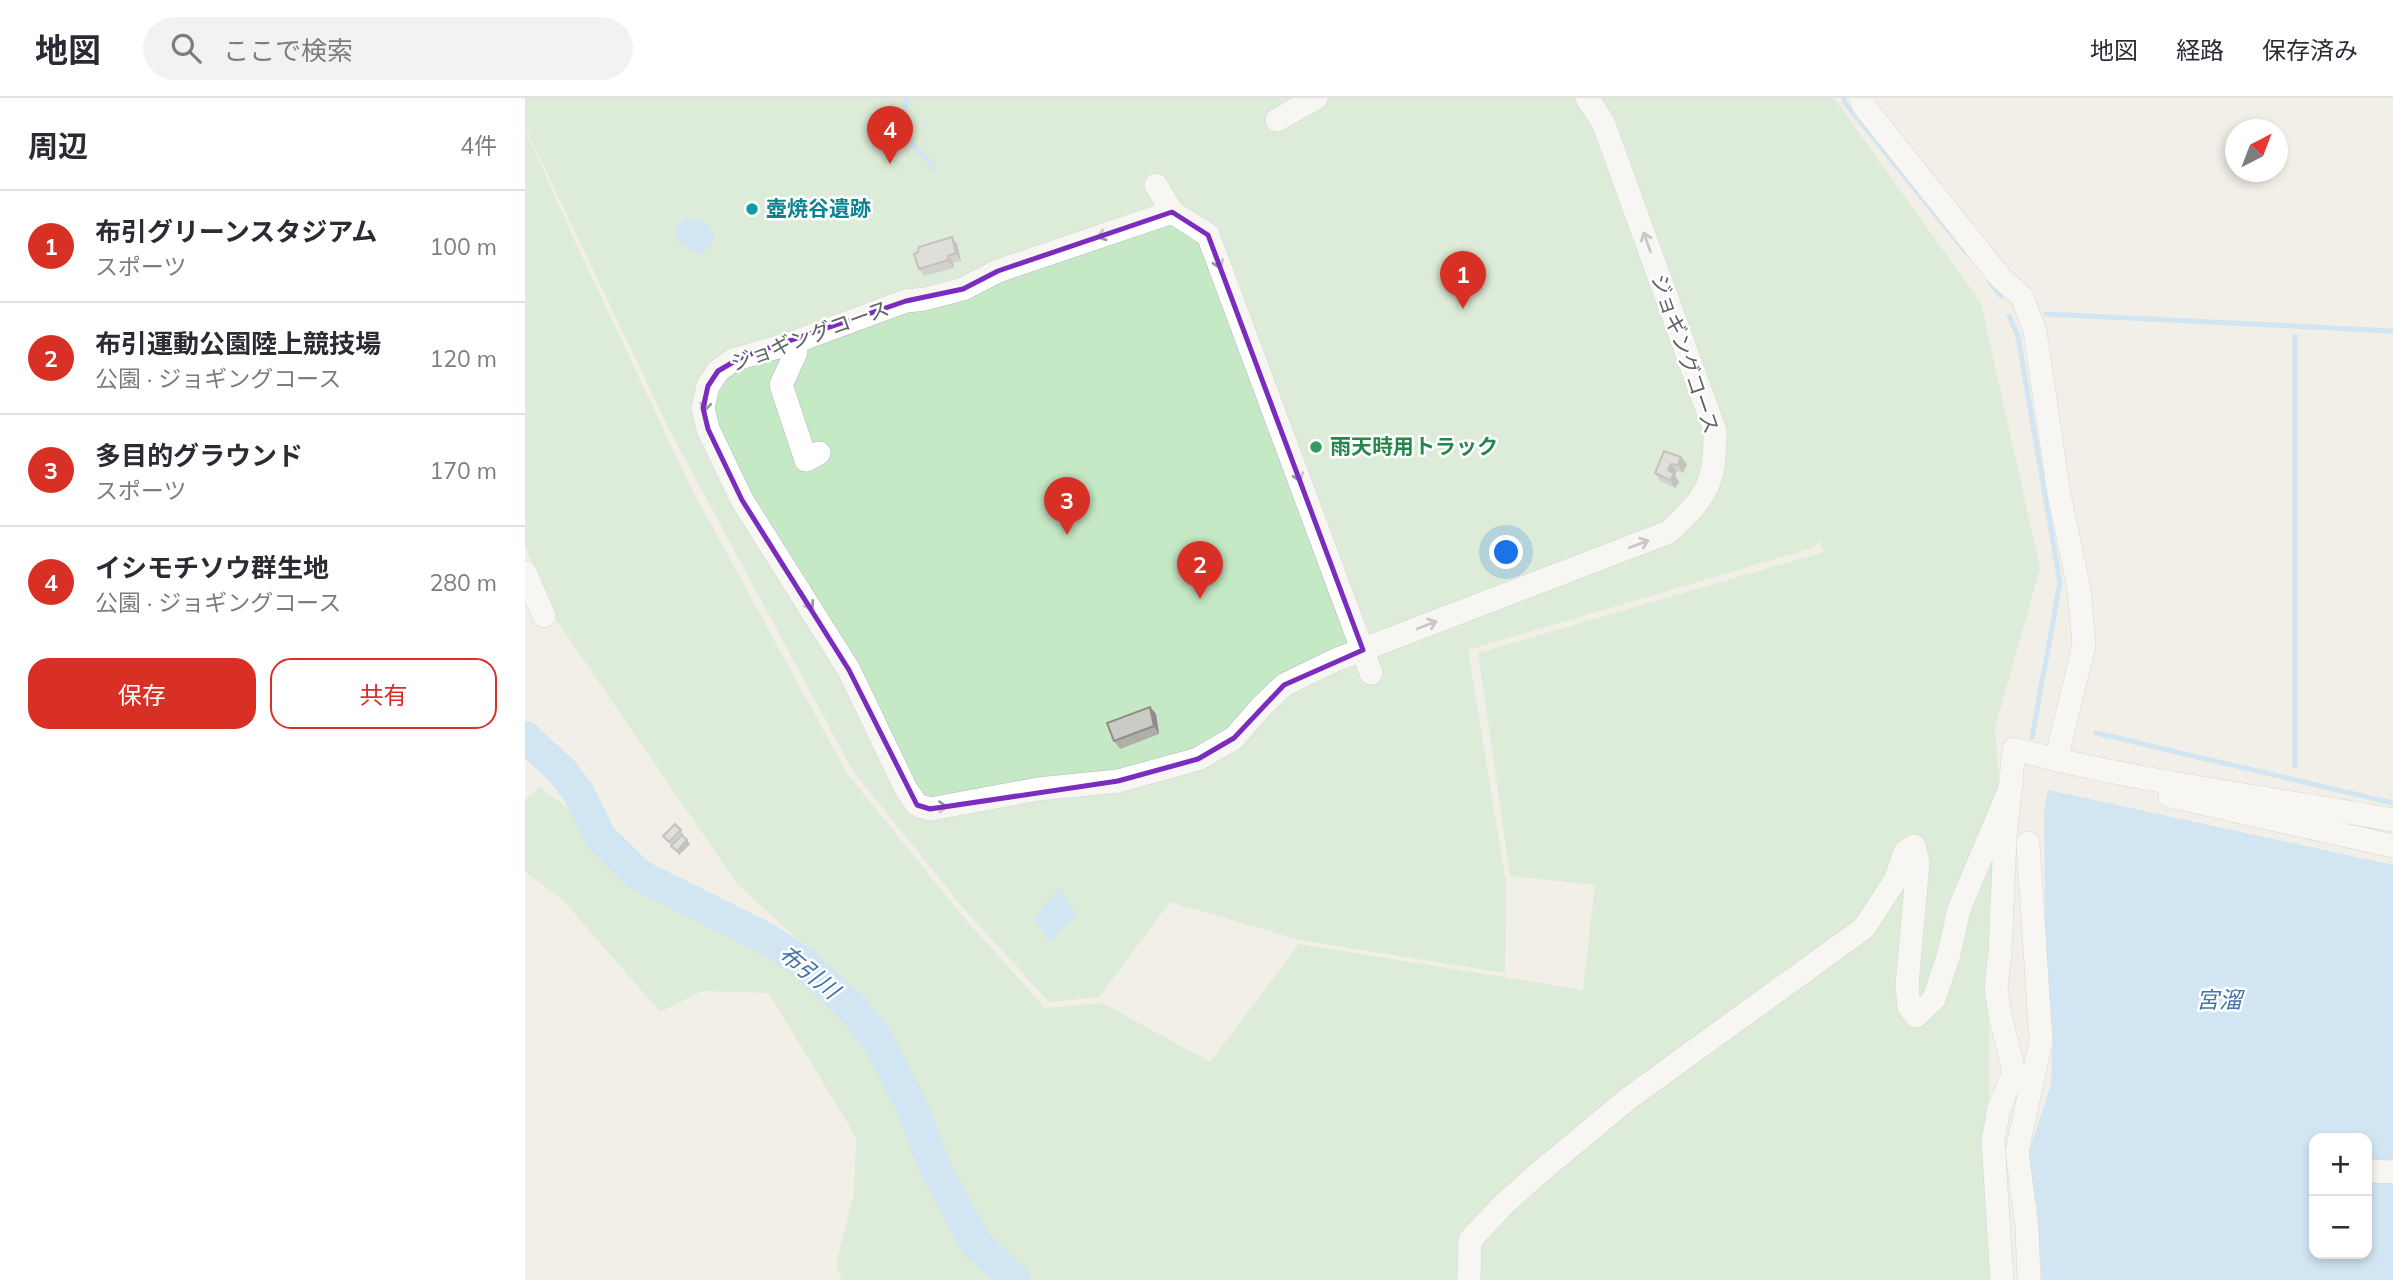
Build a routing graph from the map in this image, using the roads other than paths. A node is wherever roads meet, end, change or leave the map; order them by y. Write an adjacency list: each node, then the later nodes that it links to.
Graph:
1 (1316, 98): 4 (street)
2 (1587, 98): 11 (street, ジョギングコース, one-way to 2)
3 (1861, 98): 13 (street)
4 (1277, 120)
5 (1156, 185): 6 (street)
6 (1172, 212): 7 (street, ジョギングコース, one-way to 7); 11 (street, one-way to 11)
7 (792, 343): 8 (street); 11 (street, ジョギングコース, one-way to 11)
8 (819, 453)
9 (525, 572): 10 (street)
10 (544, 616)
11 (1363, 650): 12 (street)
12 (1371, 673)
13 (2047, 763): 14 (street); 15 (street); 17 (street)
14 (2012, 784): 20 (street); 21 (street)
15 (2393, 820)
16 (2028, 843): 22 (street)
17 (2393, 846)
18 (2372, 1171): 19 (street)
19 (2393, 1172)
20 (1469, 1280)
21 (2003, 1280)
22 (2029, 1280)

